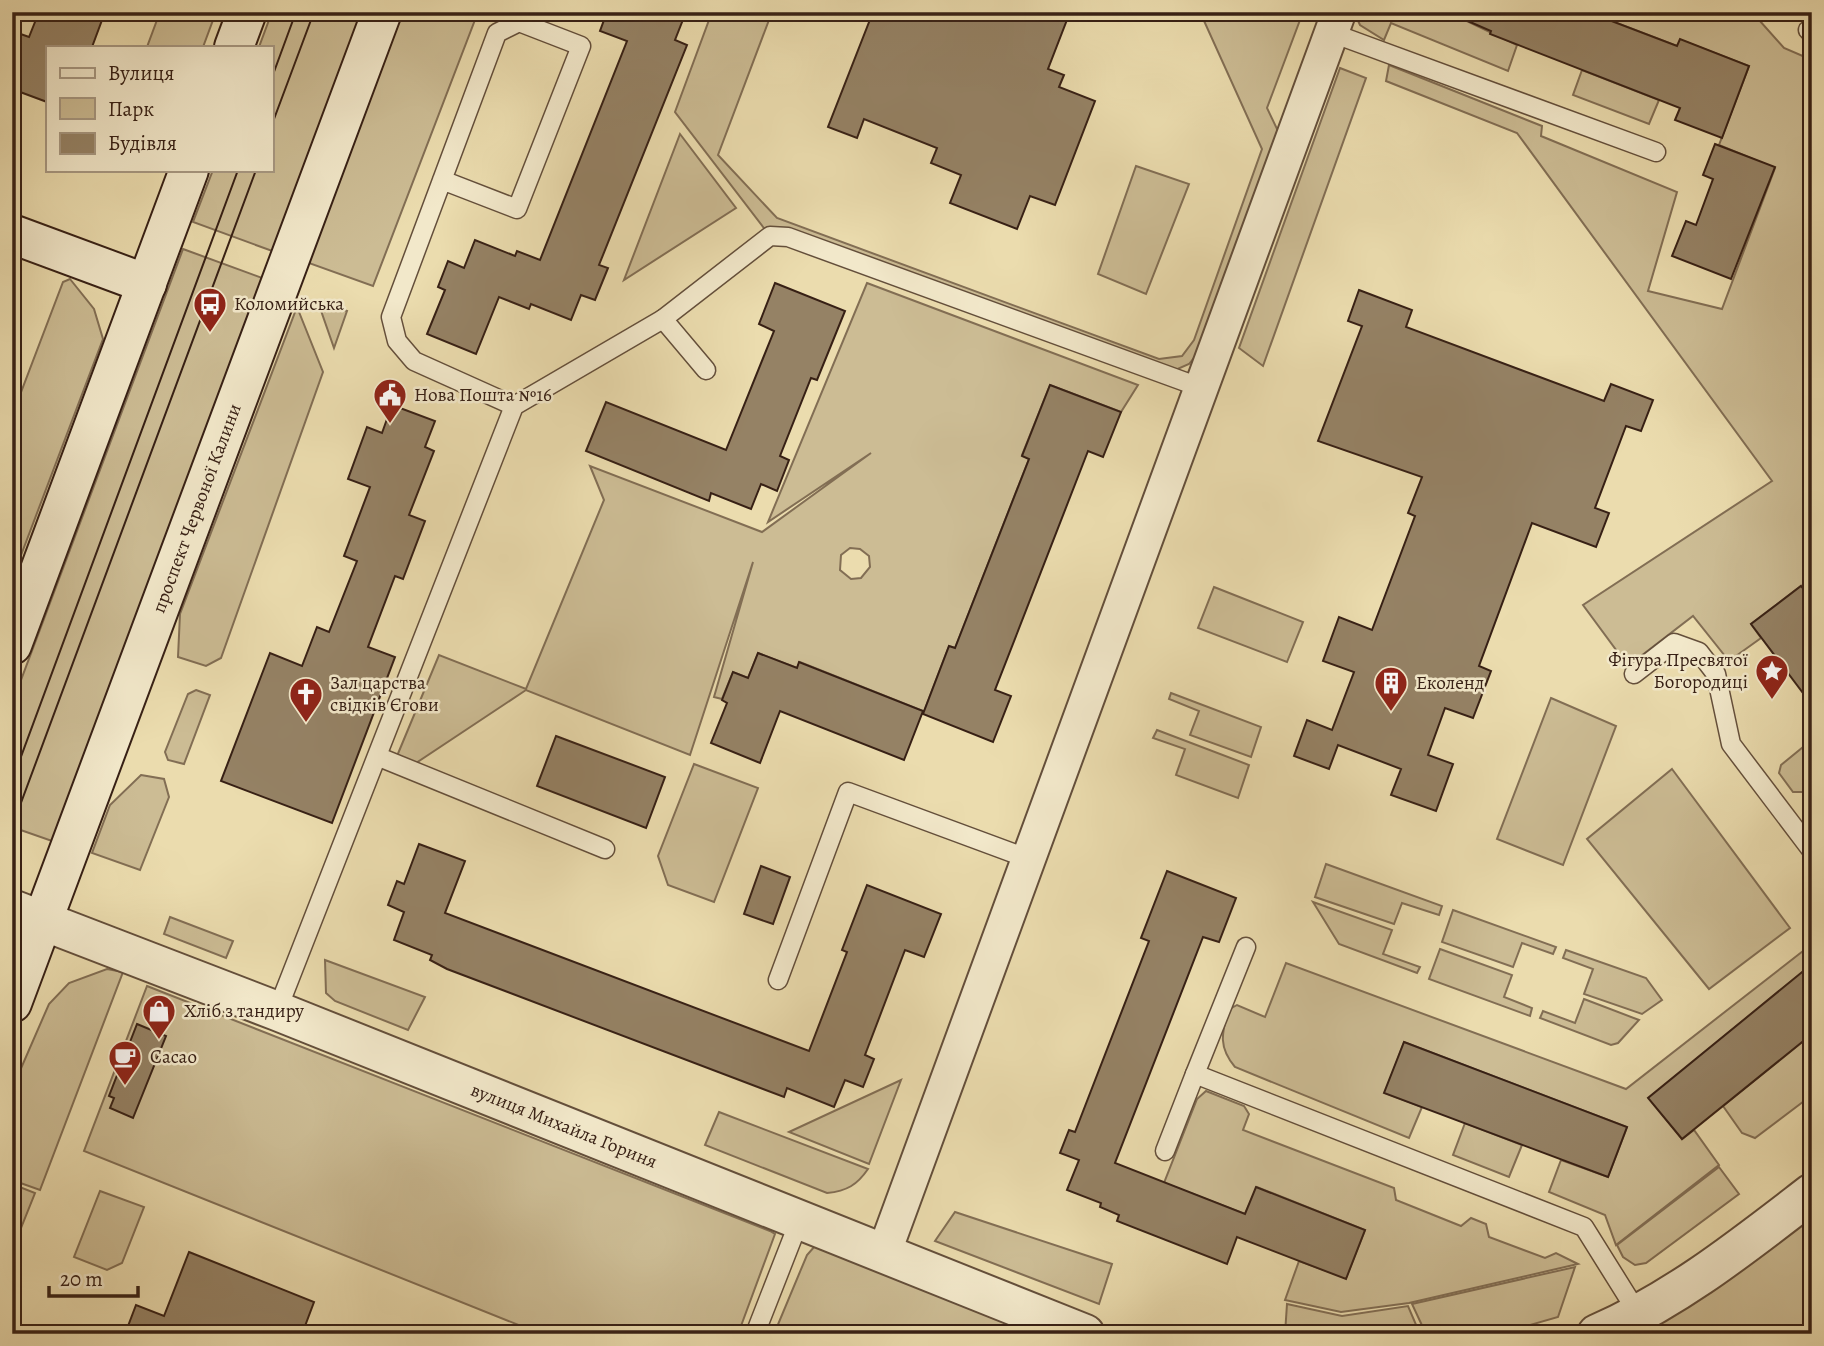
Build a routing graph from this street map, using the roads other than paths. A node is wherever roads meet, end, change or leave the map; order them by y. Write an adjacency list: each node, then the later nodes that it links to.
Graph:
1 (247, 12): 4 (main road)
2 (382, 12): 20 (main road, проспект Червоної Калини)
3 (1335, 23): 5 (lane); 12 (street)
4 (234, 46)
5 (1656, 152)
6 (187, 172): 9 (main road)
7 (442, 180): 7 (lane); 13 (lane)
8 (12, 233): 9 (main road)
9 (146, 284): 14 (main road)
10 (663, 319): 11 (lane); 12 (lane); 13 (lane)
11 (706, 370)
12 (1202, 388): 19 (street)
13 (514, 406): 16 (lane)
14 (12, 645)
15 (1634, 674): 18 (lane)
16 (379, 758): 17 (lane); 24 (lane)
17 (605, 849)
18 (1812, 851)
19 (1029, 859): 22 (lane); 29 (street)
20 (28, 915): 23 (main road, проспект Червоної Калини); 24 (main road, вулиця Михайла Гориня)
21 (1246, 947): 25 (lane)
22 (778, 980)
23 (12, 1003)
24 (277, 1011): 28 (main road, вулиця Михайла Гориня)
25 (1195, 1074): 26 (lane); 30 (lane)
26 (1165, 1151)
27 (1812, 1192): 30 (main road)
28 (800, 1219): 29 (main road, вулиця Михайла Гориня); 31 (lane)
29 (884, 1253): 32 (main road, вулиця Михайла Гориня)
30 (1639, 1315): 33 (main road)
31 (755, 1334)
32 (1085, 1334)
33 (1597, 1334)

